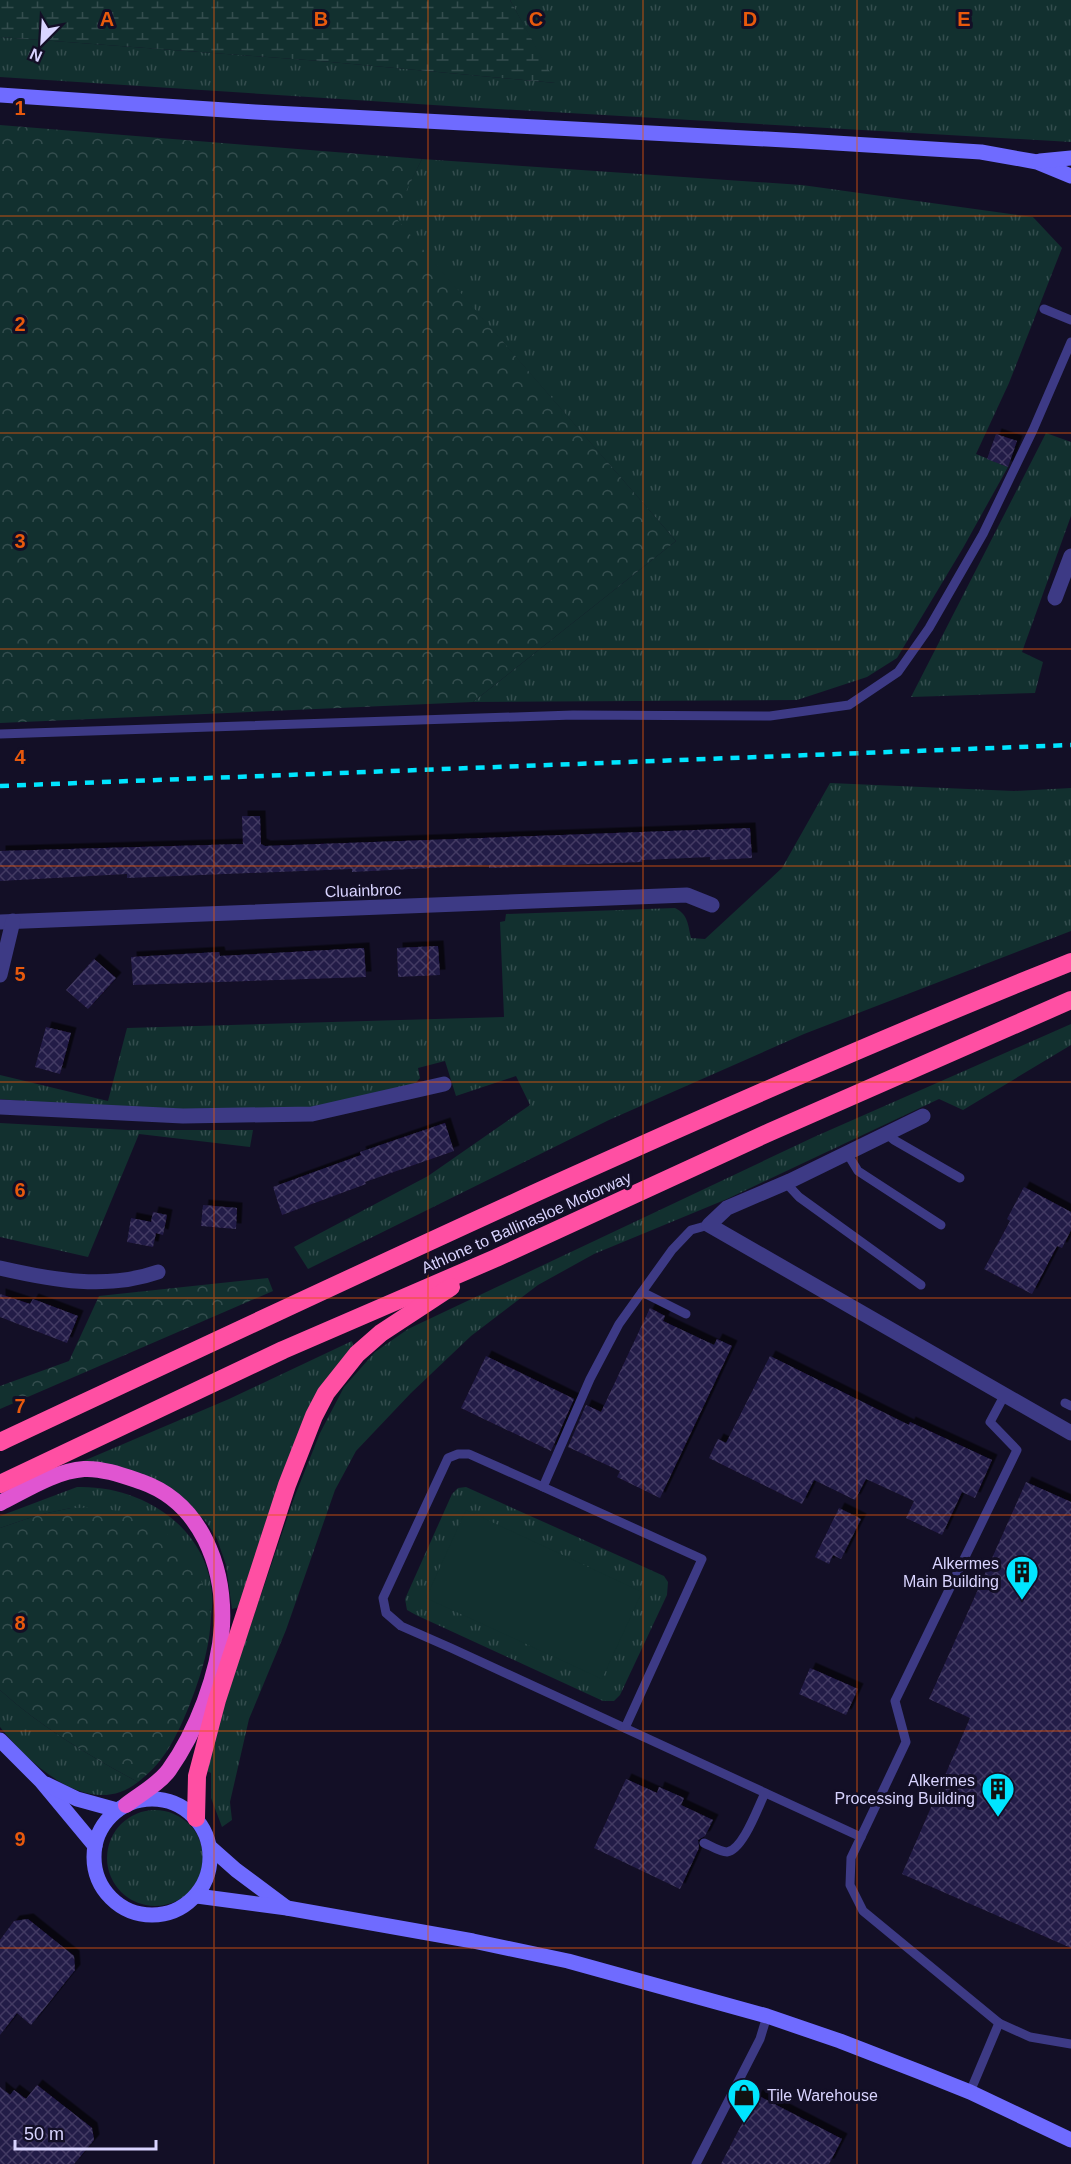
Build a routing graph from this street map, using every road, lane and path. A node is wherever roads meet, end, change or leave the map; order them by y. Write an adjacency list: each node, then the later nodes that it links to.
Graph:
1 (0, 95): 3 (main road)
2 (1071, 158): 3 (main road)
3 (1037, 162): 4 (main road)
4 (1071, 176)
5 (1044, 309): 6 (lane)
6 (1071, 320)
7 (1071, 342): 10 (lane)
8 (1071, 556): 9 (street)
9 (1055, 598)
10 (0, 734)
11 (712, 905): 12 (street, Cluainbroc)
12 (7, 922): 14 (street, Cluainbroc)
13 (1071, 962): 33 (highway, Athlone to Ballinasloe Motorway)
14 (0, 975)
15 (1071, 1000): 25 (highway, Athlone to Ballinasloe Motorway)
16 (444, 1084): 17 (street)
17 (0, 1107)
18 (923, 1116): 19 (street)
19 (887, 1134): 20 (street); 21 (lane)
20 (847, 1153): 22 (street); 24 (lane)
21 (960, 1178)
22 (786, 1183): 23 (street); 28 (lane)
23 (709, 1226): 29 (lane); 31 (street)
24 (941, 1226)
25 (496, 1258): 34 (highway, Athlone to Ballinasloe Motorway); 42 (highway)
26 (0, 1268): 27 (street)
27 (158, 1272)
28 (921, 1285)
29 (642, 1292): 30 (lane); 35 (lane)
30 (686, 1314)
31 (1005, 1394): 32 (street); 43 (lane)
32 (1071, 1433)
33 (0, 1442)
34 (0, 1484)
35 (543, 1487): 37 (lane); 37 (lane)
36 (0, 1503): 41 (highway)
37 (625, 1728): 40 (lane)
38 (0, 1740): 39 (main road)
39 (41, 1781): 41 (main road); 45 (main road)
40 (765, 1793): 43 (lane); 44 (lane)
41 (122, 1807): 42 (main road); 45 (main road)
42 (196, 1818): 46 (main road)
43 (861, 1837): 50 (lane)
44 (704, 1843)
45 (95, 1846): 47 (main road)
46 (210, 1847): 47 (main road); 48 (main road)
47 (197, 1896): 48 (main road)
48 (287, 1908): 49 (main road)
49 (766, 2016): 52 (main road); 54 (lane)
50 (999, 2023): 51 (lane); 52 (lane)
51 (1071, 2044)
52 (970, 2092): 53 (main road)
53 (1071, 2140)
54 (696, 2164)

